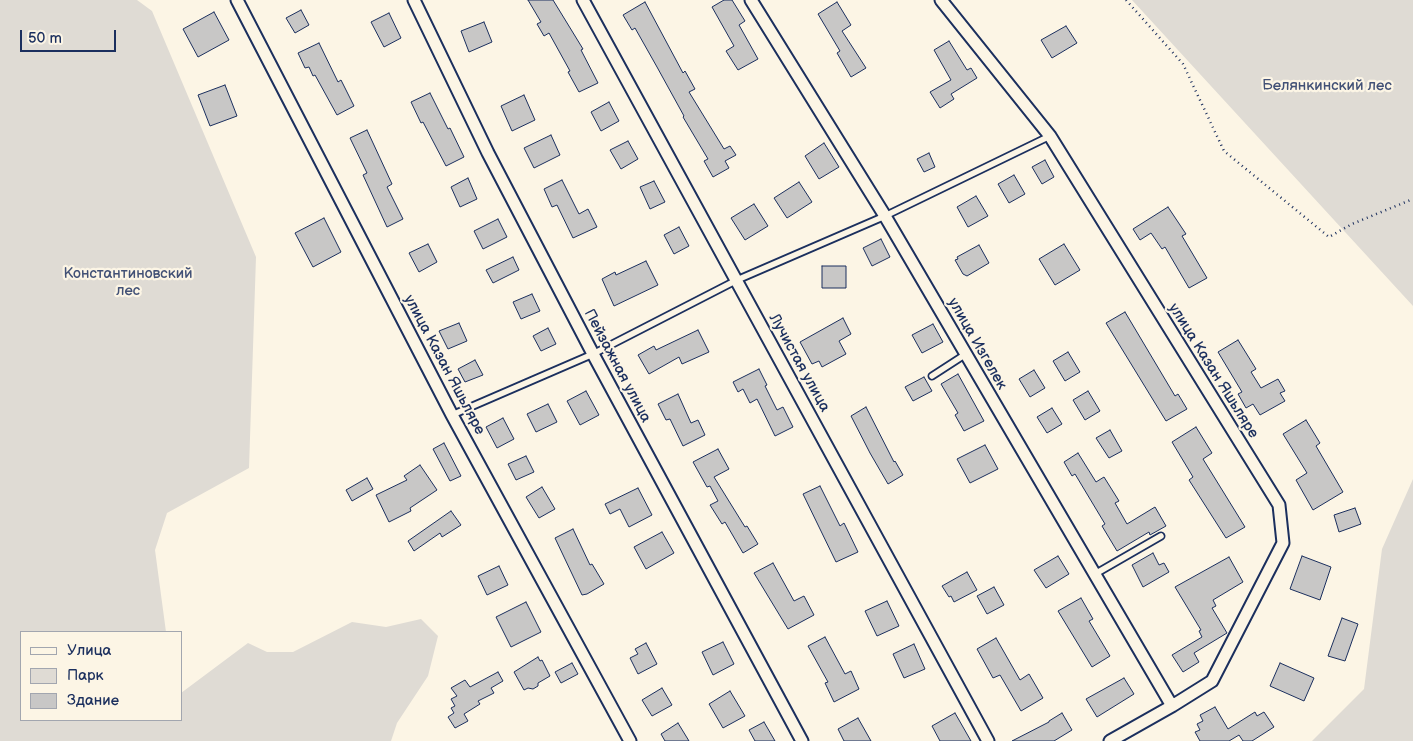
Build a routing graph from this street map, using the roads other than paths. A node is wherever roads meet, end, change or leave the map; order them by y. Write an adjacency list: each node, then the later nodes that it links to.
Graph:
1 (237, 0): 12 (street, улица Казан Яшьляре)
2 (414, 0): 9 (street, Пейзажная улица)
3 (583, 0): 8 (street, Лучистая улица)
4 (751, 0): 7 (street, улица Изгелек)
5 (941, 0): 6 (street, улица Казан Яшьляре)
6 (1050, 136): 7 (lane); 15 (street, улица Казан Яшьляре)
7 (885, 216): 8 (lane); 10 (street, улица Изгелек)
8 (737, 280): 9 (lane); 18 (street, Лучистая улица)
9 (593, 354): 12 (lane); 17 (street, Пейзажная улица)
10 (966, 354): 11 (lane); 14 (street, улица Изгелек)
11 (932, 376)
12 (452, 415): 16 (street, улица Казан Яшьляре)
13 (1161, 536): 14 (lane)
14 (1095, 574): 15 (street, улица Изгелек)
15 (1172, 706): 19 (street, улица Казан Яшьляре)
16 (630, 741)
17 (802, 741)
18 (988, 741)
19 (1110, 741)

